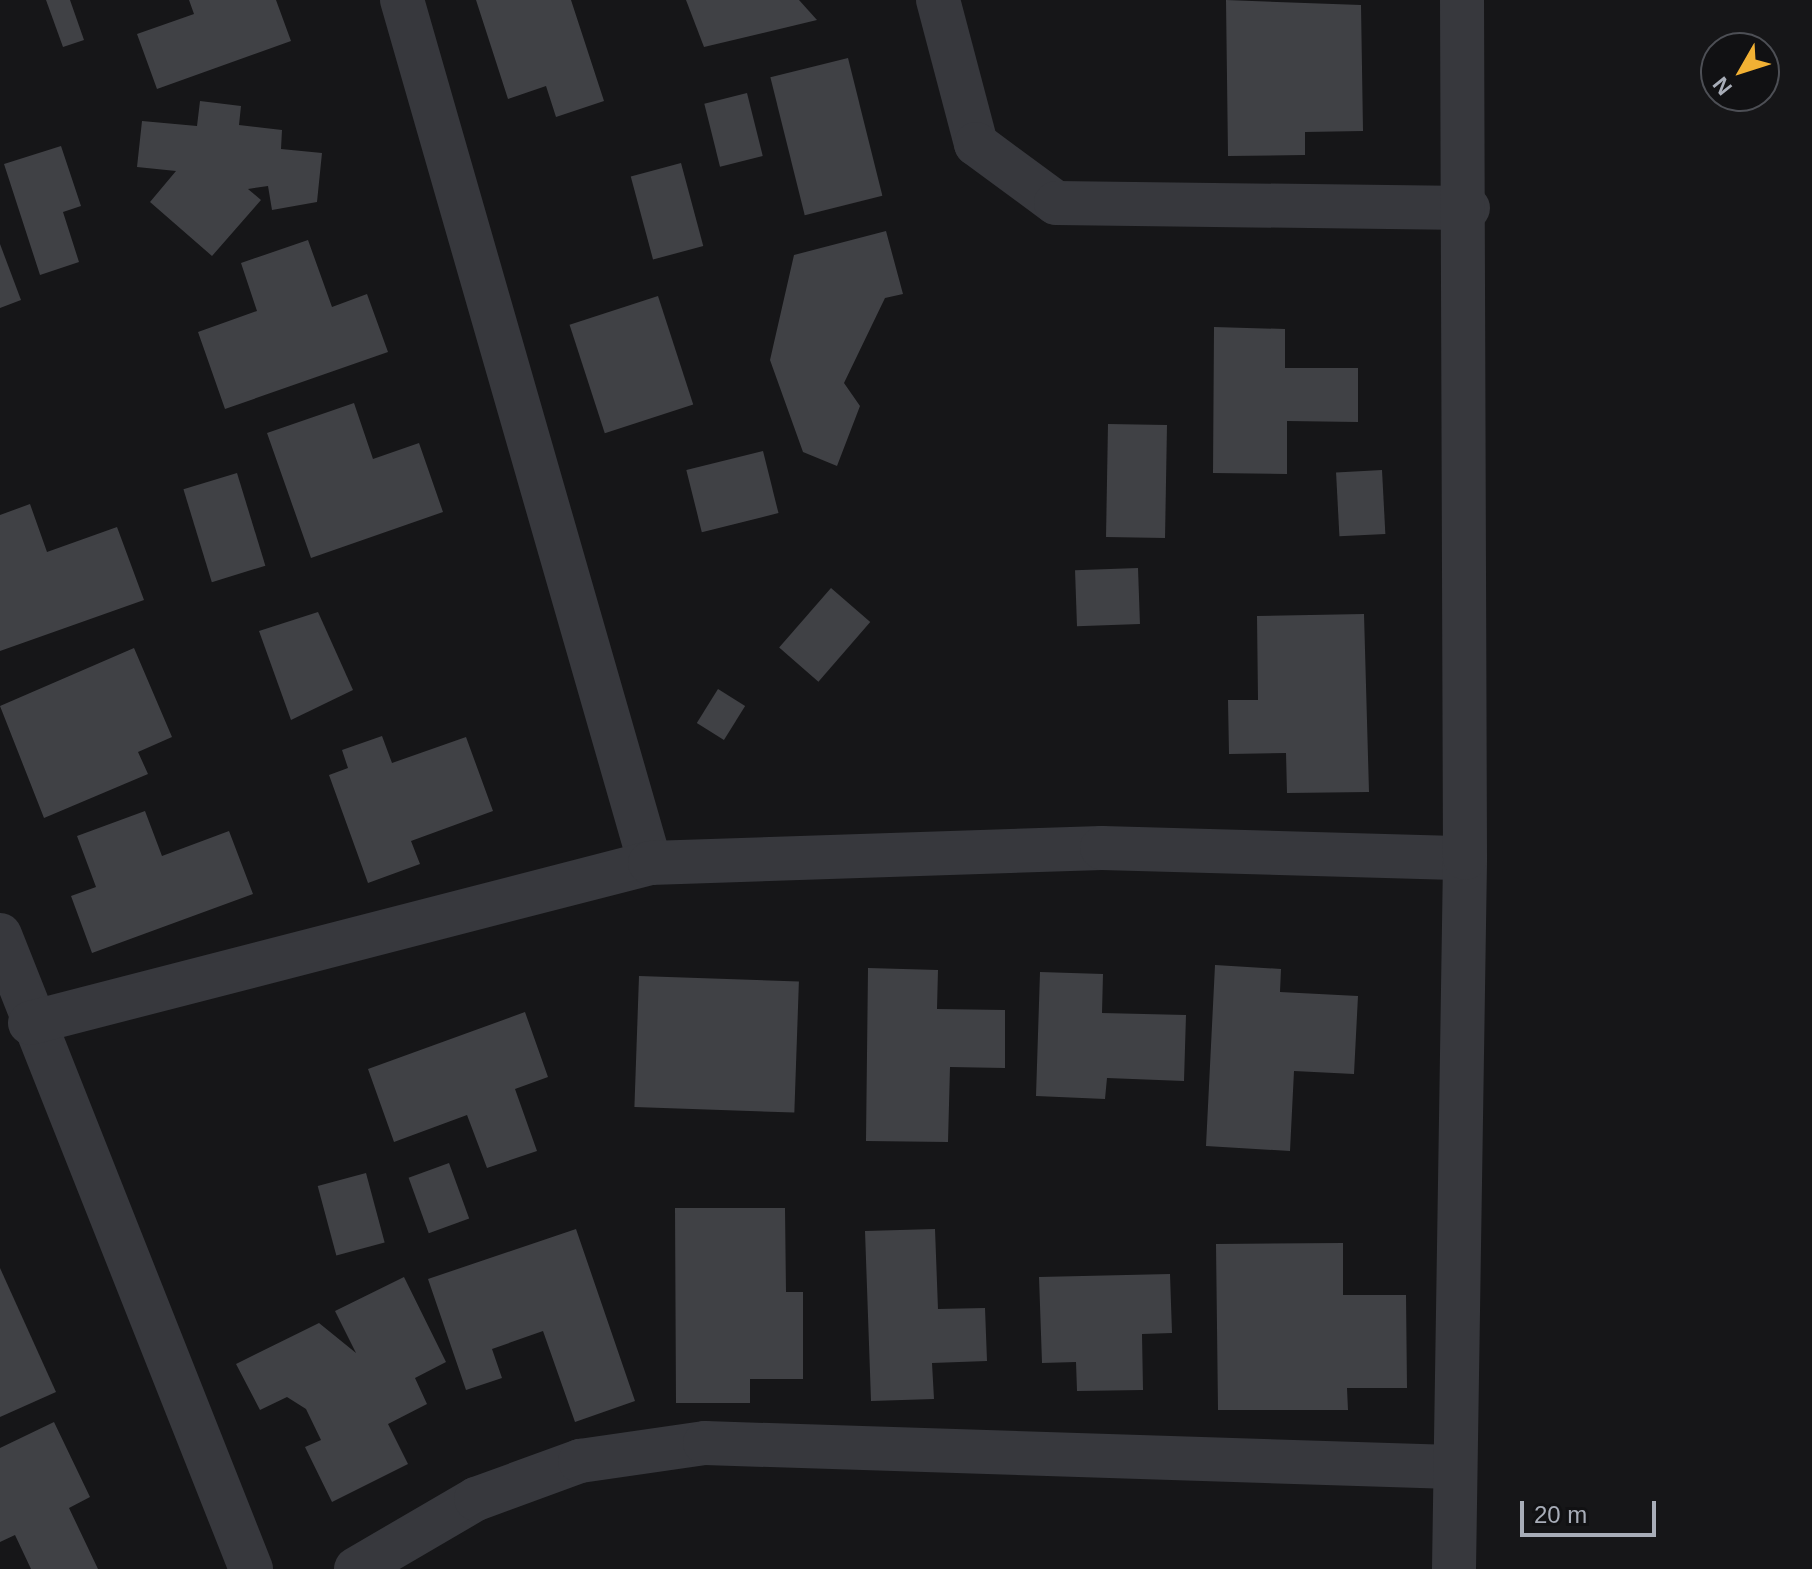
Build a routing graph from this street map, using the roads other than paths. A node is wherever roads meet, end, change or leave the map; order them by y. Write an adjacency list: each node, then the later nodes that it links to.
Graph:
1 (402, 0): 6 (street)
2 (938, 0): 4 (street)
3 (1462, 0): 4 (street)
4 (1468, 208): 5 (street)
5 (1465, 858): 6 (street); 9 (street)
6 (650, 863): 8 (street)
7 (0, 935): 8 (street)
8 (30, 1023): 10 (street)
9 (1453, 1467): 11 (street); 12 (street)
10 (251, 1569)
11 (356, 1569)
12 (1454, 1569)

